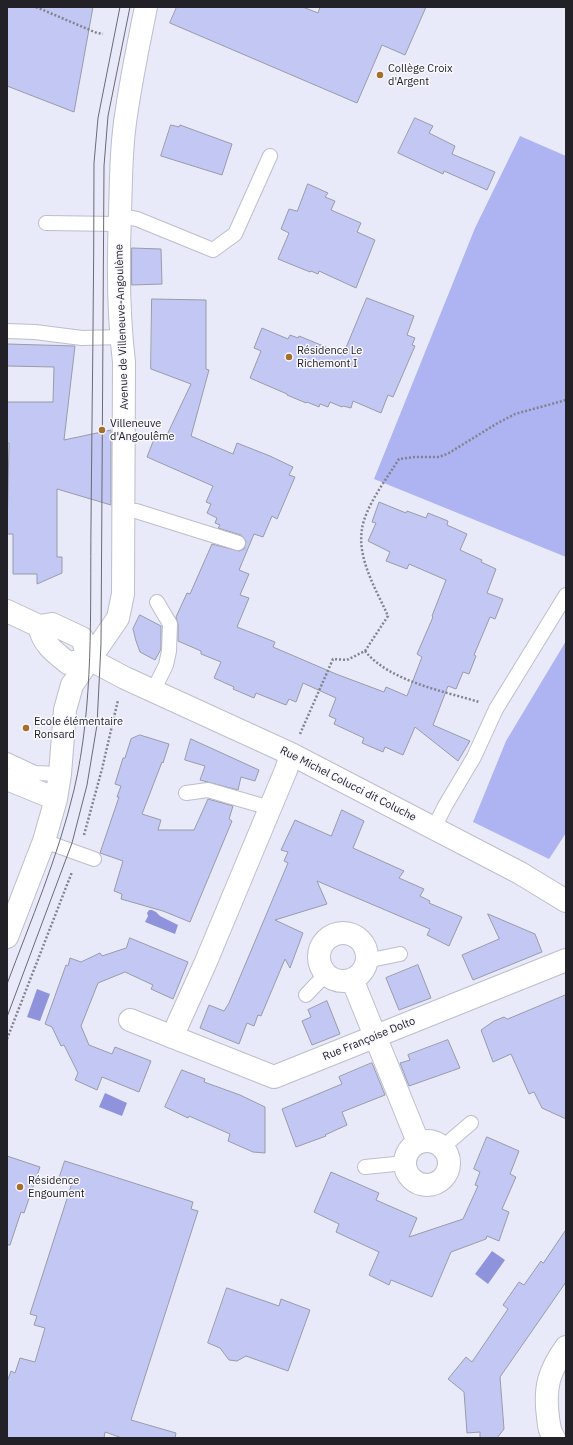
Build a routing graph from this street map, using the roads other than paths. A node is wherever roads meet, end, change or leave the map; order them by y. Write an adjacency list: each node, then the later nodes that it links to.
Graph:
1 (146, 7): 3 (street, Avenue de Villeneuve-Angoulème)
2 (270, 156): 3 (lane)
3 (120, 220): 4 (lane); 6 (street, Avenue de Villeneuve-Angoulème)
4 (46, 223)
5 (7, 331): 6 (lane)
6 (121, 337): 7 (street, Avenue de Villeneuve-Angoulème)
7 (123, 511): 8 (lane); 13 (street, Avenue de Villeneuve-Angoulème)
8 (238, 543)
9 (566, 595): 22 (lane)
10 (156, 602): 14 (lane)
11 (7, 611): 12 (street)
12 (39, 626): 13 (street); 13 (street)
13 (89, 659): 14 (street, Rue Michel Colucci dit Coluche); 17 (street, Avenue de Villeneuve-Angoulème)
14 (153, 691): 15 (street, Rue Michel Colucci dit Coluche)
15 (292, 754): 21 (street); 22 (street, Rue Michel Colucci dit Coluche)
16 (7, 760): 17 (lane)
17 (60, 774): 20 (street, Avenue de Villeneuve-Angoulème)
18 (7, 779): 20 (street)
19 (186, 793): 21 (lane)
20 (56, 799): 23 (street, Avenue de Villeneuve-Angoulème)
21 (270, 808): 35 (street)
22 (434, 828): 25 (street, Rue Michel Colucci dit Coluche)
23 (44, 842): 24 (lane); 26 (street, Avenue de Villeneuve-Angoulème)
24 (94, 859)
25 (566, 901)
26 (7, 937)
27 (400, 954): 29 (lane)
28 (566, 960): 34 (street, Rue Françoise Dolto)
29 (366, 961): 30 (street); 31 (street)
30 (326, 974): 31 (street); 32 (lane)
31 (352, 979): 34 (street)
32 (306, 995)
33 (130, 1020): 35 (street, Rue Françoise Dolto)
34 (376, 1036): 35 (street, Rue Françoise Dolto); 37 (street)
35 (172, 1037)
36 (471, 1123): 38 (lane)
37 (418, 1142): 38 (street); 39 (street)
38 (442, 1147): 39 (street)
39 (405, 1163): 40 (lane)
40 (365, 1167)
41 (566, 1347): 42 (street)
42 (554, 1438)

